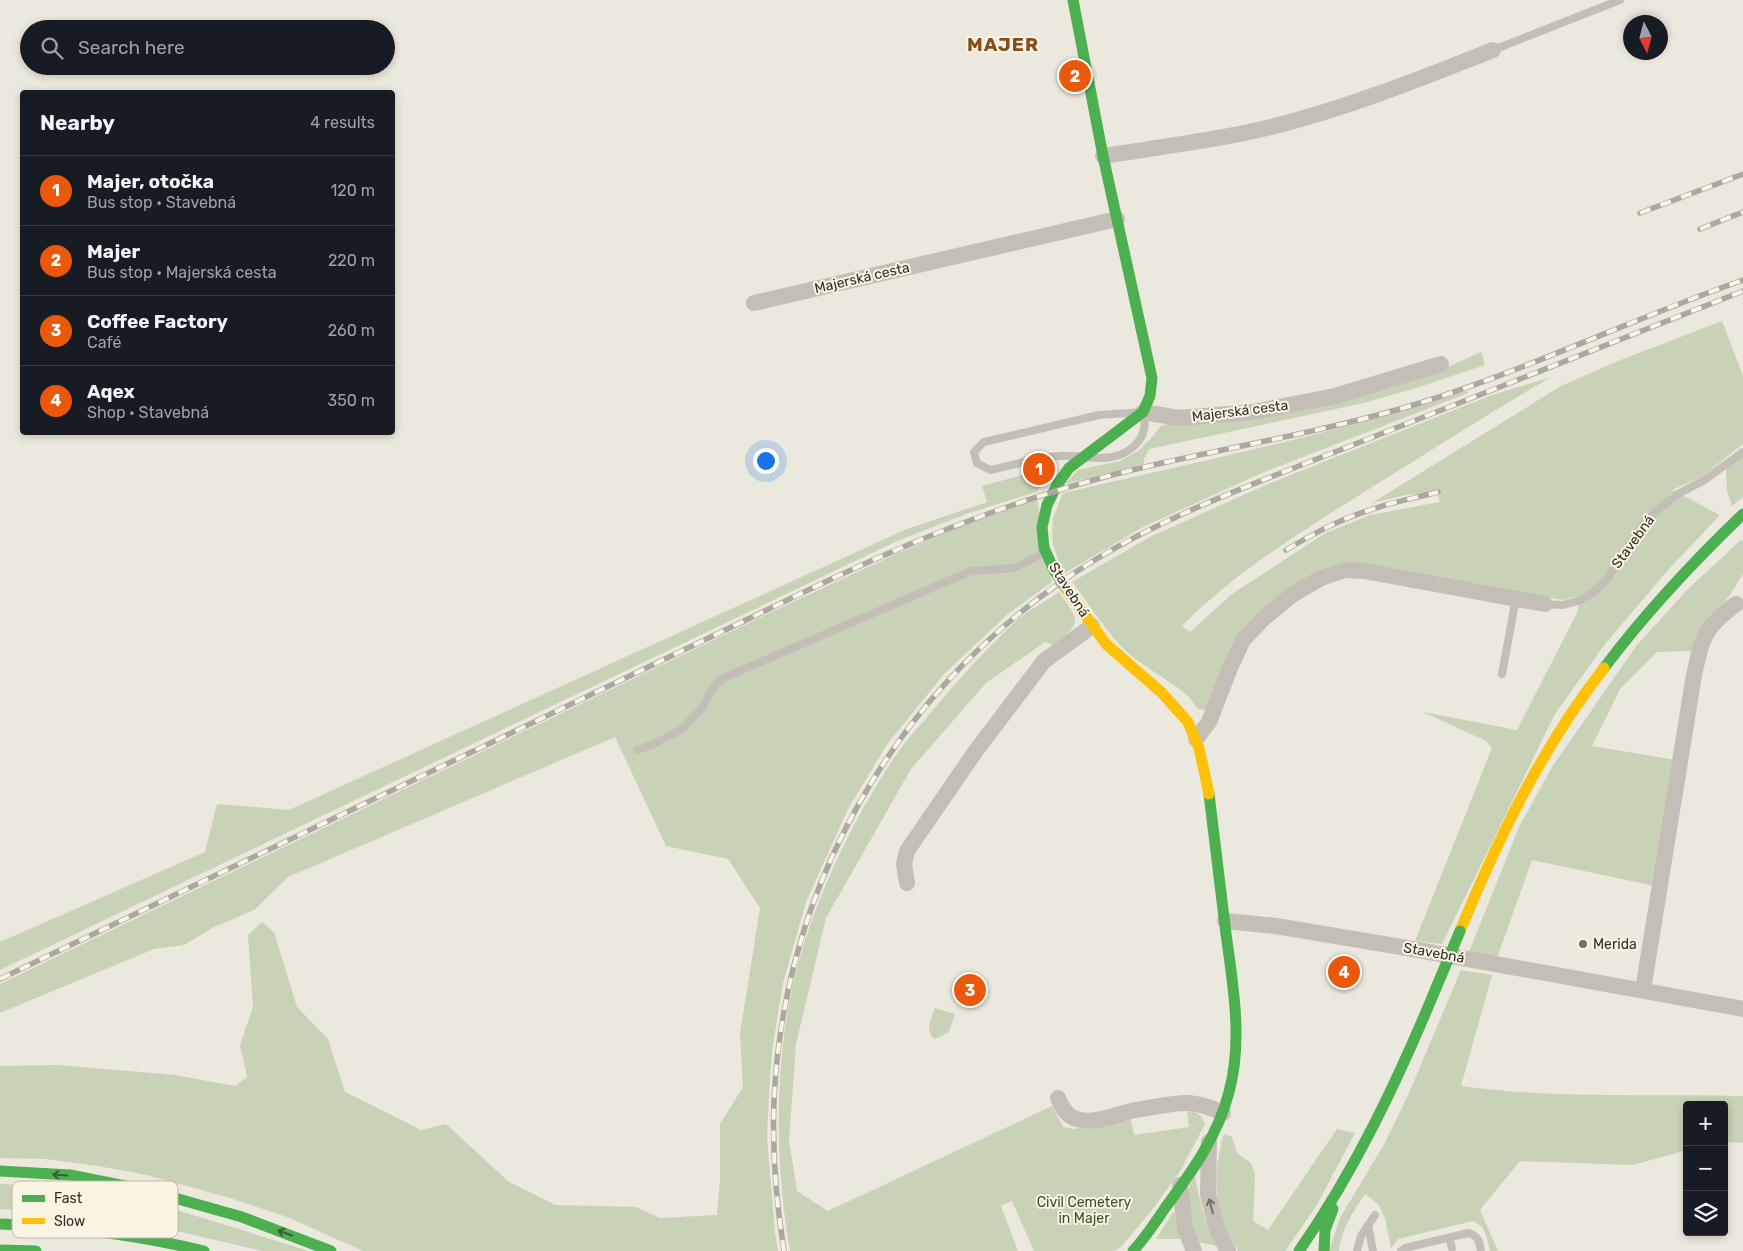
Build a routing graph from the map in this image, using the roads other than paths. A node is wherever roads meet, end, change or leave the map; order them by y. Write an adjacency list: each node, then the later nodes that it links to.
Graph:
1 (1073, 0): 4 (main road)
2 (1620, 0): 3 (lane)
3 (1493, 50): 4 (street)
4 (1104, 156): 5 (main road)
5 (1117, 218): 6 (street, Majerská cesta); 8 (main road)
6 (754, 303)
7 (1441, 364): 8 (street, Majerská cesta)
8 (1143, 412): 10 (main road, Stavebná); 10 (lane); 10 (lane)
9 (1743, 452): 15 (lane, Stavebná)
10 (1084, 457): 12 (main road, Stavebná)
11 (1743, 514): 30 (main road, bridge)
12 (1046, 552): 16 (main road, Stavebná); 19 (lane)
13 (1516, 598): 15 (street, Stavebná); 17 (lane); 18 (street, Stavebná)
14 (1739, 602): 22 (street)
15 (1545, 604)
16 (1092, 626): 18 (main road, Stavebná); 20 (street)
17 (1502, 674)
18 (1196, 739): 21 (main road, Stavebná)
19 (637, 750)
20 (907, 883)
21 (1224, 921): 22 (street, Stavebná); 25 (main road, Stavebná)
22 (1643, 990): 23 (street, Stavebná)
23 (1743, 1009)
24 (1058, 1098): 25 (street)
25 (1223, 1113): 26 (main road, Stavebná)
26 (1209, 1142): 29 (main road, Stavebná); 45 (street, Stavebná, one-way to 26)
27 (0, 1171): 28 (main road, one-way to 27)
28 (100, 1181)
29 (1180, 1185): 43 (main road, Stavebná); 44 (street)
30 (1340, 1189): 46 (main road); 47 (main road)
31 (178, 1199): 42 (main road, one-way to 31)
32 (1375, 1215): 33 (lane)
33 (1368, 1226): 48 (lane); 49 (lane)
34 (140, 1238): 41 (main road)
35 (1449, 1238): 36 (lane); 37 (lane); 51 (lane)
36 (1426, 1247): 38 (lane)
37 (1452, 1248)
38 (1414, 1249): 50 (lane)
39 (0, 1250): 40 (main road)
40 (36, 1251)
41 (204, 1251)
42 (331, 1251)
43 (1133, 1251)
44 (1194, 1251)
45 (1228, 1251)
46 (1299, 1251)
47 (1324, 1251)
48 (1357, 1251)
49 (1373, 1251)
50 (1401, 1251)
51 (1482, 1251)

